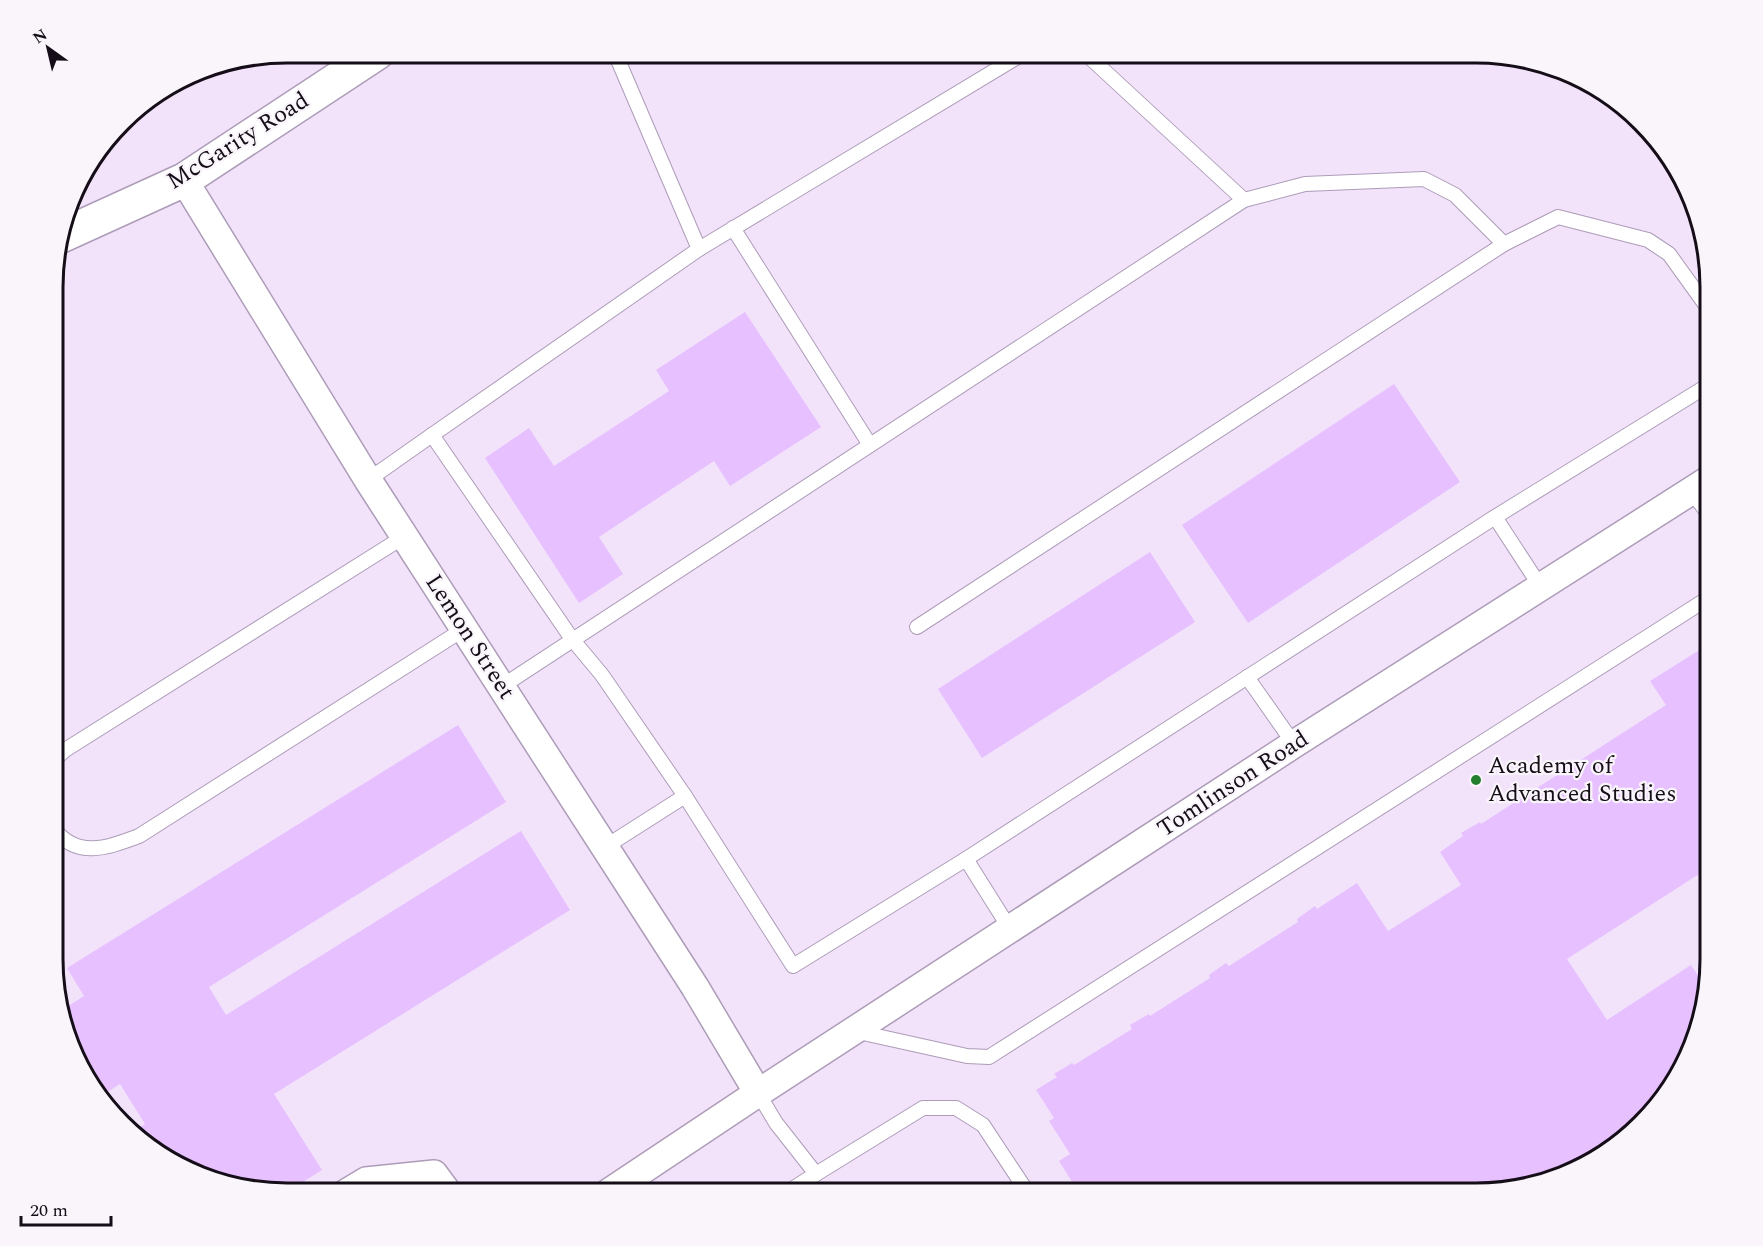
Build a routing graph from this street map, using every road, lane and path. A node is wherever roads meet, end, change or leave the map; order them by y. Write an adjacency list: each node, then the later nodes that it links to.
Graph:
1 (360, 63): 5 (street, McGarity Road)
2 (619, 63): 10 (lane)
3 (1007, 63): 7 (lane)
4 (1095, 63): 6 (lane)
5 (184, 180): 8 (street, McGarity Road); 15 (street, Lemon Street)
6 (1244, 200): 9 (lane); 14 (lane)
7 (733, 228): 10 (lane); 14 (lane)
8 (70, 232)
9 (1504, 244): 11 (lane); 21 (lane)
10 (699, 249): 13 (lane)
11 (1700, 297)
12 (1700, 390): 17 (lane)
13 (432, 435): 15 (lane); 23 (lane)
14 (870, 445): 23 (lane)
15 (368, 480): 18 (street, Lemon Street)
16 (1700, 486): 19 (street, Tomlinson Road)
17 (1495, 517): 19 (lane); 24 (lane)
18 (405, 536): 22 (street, Lemon Street); 27 (lane)
19 (1540, 586): 26 (street, Tomlinson Road)
20 (1700, 603): 33 (lane)
21 (917, 627)
22 (464, 628): 25 (street, Lemon Street); 29 (lane)
23 (572, 639): 25 (lane); 28 (lane)
24 (1247, 677): 26 (lane); 31 (lane)
25 (501, 687): 30 (street, Lemon Street)
26 (1294, 744): 32 (street, Tomlinson Road)
27 (63, 752)
28 (685, 796): 30 (lane); 31 (lane)
29 (63, 838)
30 (605, 848): 34 (street, Lemon Street)
31 (966, 859): 32 (lane)
32 (1010, 929): 33 (street, Tomlinson Road)
33 (854, 1031): 34 (street, Tomlinson Road)
34 (758, 1093): 35 (lane); 38 (street, Tomlinson Road)
35 (816, 1174): 39 (lane); 40 (lane)
36 (363, 1183): 37 (street)
37 (441, 1183)
38 (623, 1183)
39 (802, 1183)
40 (1021, 1183)

